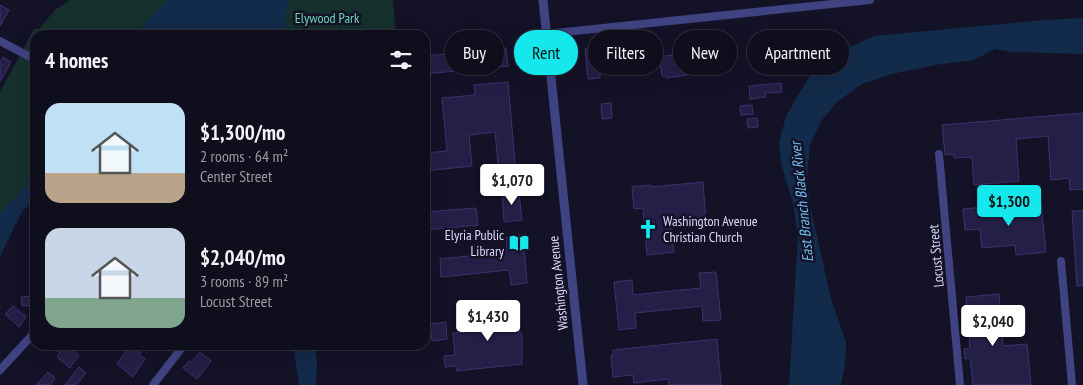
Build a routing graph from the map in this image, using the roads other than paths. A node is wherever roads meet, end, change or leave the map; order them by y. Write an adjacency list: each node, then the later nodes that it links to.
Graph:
1 (543, 0): 4 (street, Washington Avenue)
2 (861, 0): 3 (street); 5 (street)
3 (870, 0)
4 (546, 30)
5 (578, 31)
6 (0, 41): 7 (street)
7 (30, 57)
8 (550, 75): 15 (street, Washington Avenue)
9 (939, 154): 16 (street, Locust Street)
10 (1061, 261): 17 (street)
11 (30, 337): 13 (street)
12 (180, 350): 14 (street)
13 (0, 370)
14 (153, 385)
15 (582, 385)
16 (960, 385)
17 (1072, 385)

